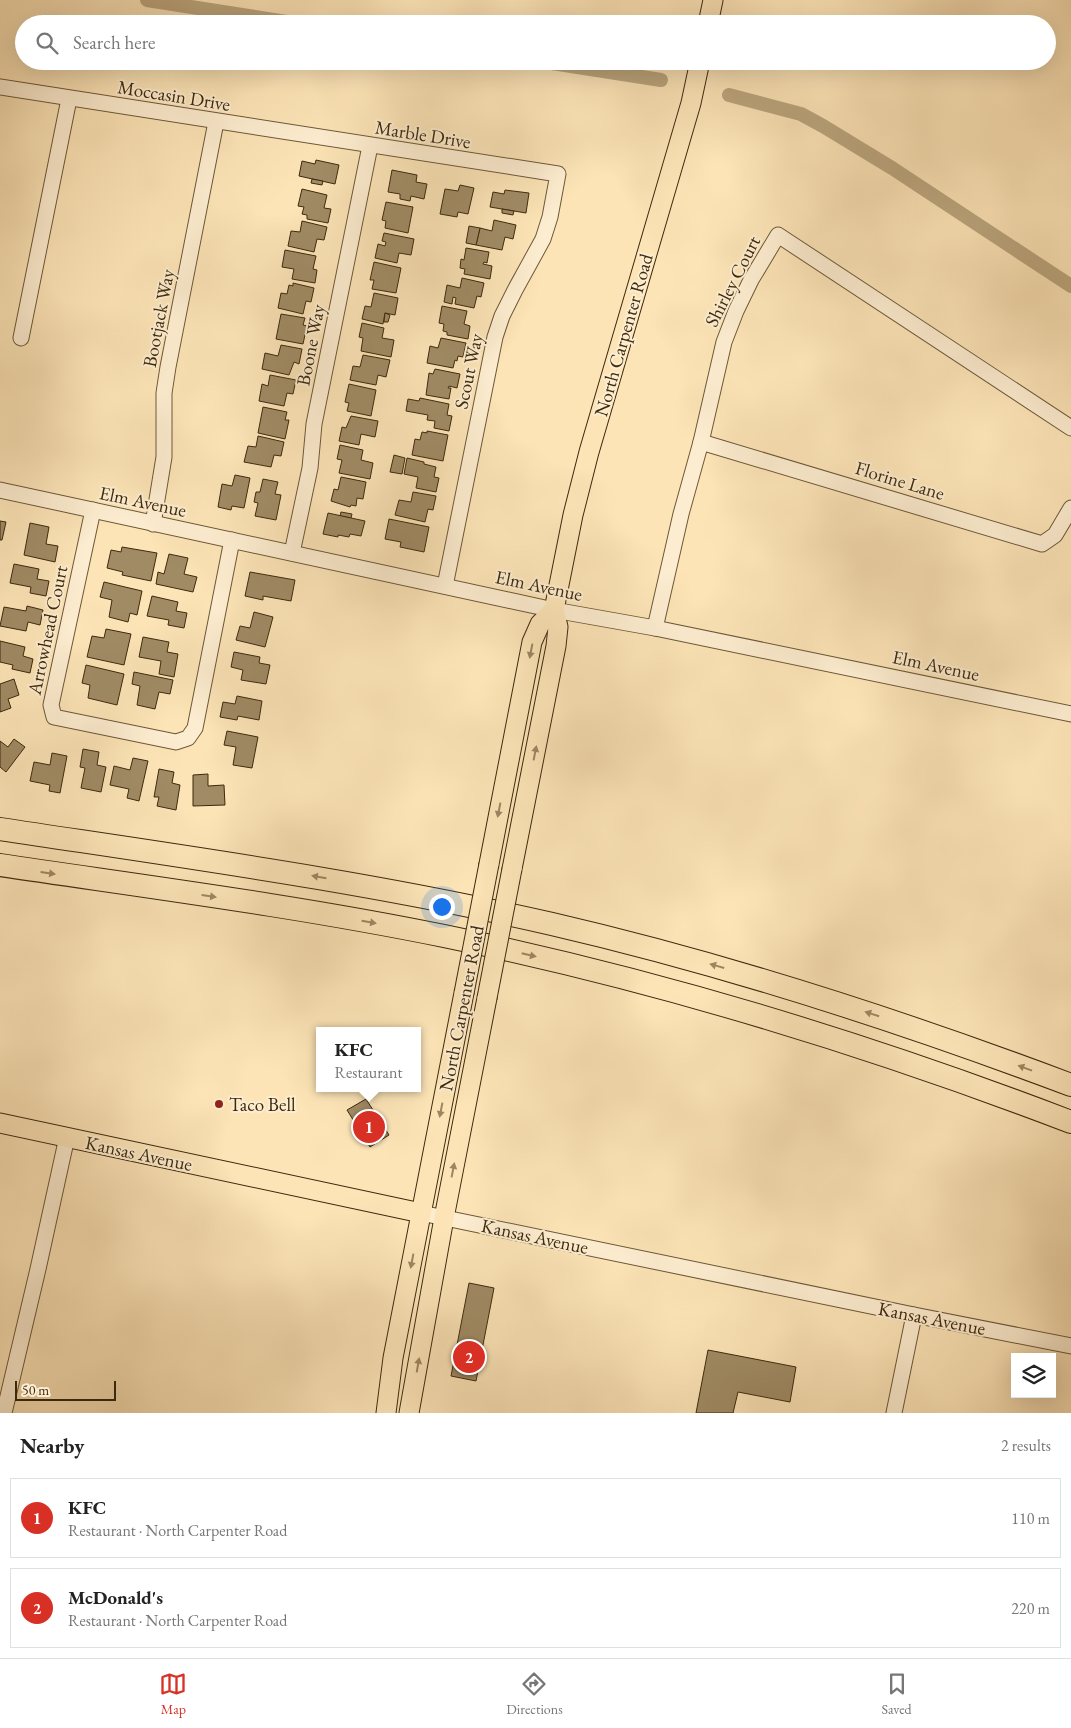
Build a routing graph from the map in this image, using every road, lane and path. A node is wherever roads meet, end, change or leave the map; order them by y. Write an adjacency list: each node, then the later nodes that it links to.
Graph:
1 (713, 0): 2 (main road)
2 (710, 15)
3 (698, 70): 20 (main road, North Carpenter Road)
4 (0, 87): 5 (street, Moccasin Drive)
5 (69, 99): 6 (street, Moccasin Drive); 10 (street)
6 (216, 122): 7 (street, Moccasin Drive); 16 (street, Bootjack Way)
7 (282, 132): 8 (street, Marble Drive)
8 (370, 146): 9 (street, Marble Drive); 18 (street, Boone Way)
9 (558, 174): 19 (street, Scout Way)
10 (21, 338)
11 (1071, 428): 12 (street, Shirley Court)
12 (701, 442): 14 (street, Florine Lane); 21 (street, Shirley Court)
13 (0, 490): 15 (street, Elm Avenue)
14 (1071, 508)
15 (93, 510): 16 (street, Elm Avenue); 17 (street, Arrowhead Court)
16 (153, 524): 17 (street, Elm Avenue)
17 (232, 540): 18 (street, Elm Avenue)
18 (292, 553): 19 (street, Elm Avenue)
19 (445, 586): 20 (street, Elm Avenue)
20 (554, 610): 21 (street, Elm Avenue); 29 (main road, North Carpenter Road, one-way to 29, bridge); 30 (main road, North Carpenter Road, one-way to 20, bridge)
21 (655, 628): 22 (street, Elm Avenue)
22 (1071, 714)
23 (0, 829): 25 (highway, one-way to 23)
24 (0, 865): 26 (highway, one-way to 26)
25 (1071, 1085)
26 (1071, 1122)
27 (0, 1123): 28 (main road, Kansas Avenue)
28 (67, 1137): 29 (main road, Kansas Avenue); 33 (street)
29 (421, 1213): 30 (street, Kansas Avenue); 34 (main road, North Carpenter Road, one-way to 34)
30 (444, 1218): 31 (street, Kansas Avenue); 35 (main road, North Carpenter Road, one-way to 30)
31 (914, 1315): 32 (street, Kansas Avenue); 36 (street)
32 (1071, 1346)
33 (4, 1413)
34 (386, 1413)
35 (409, 1413)
36 (894, 1413)

